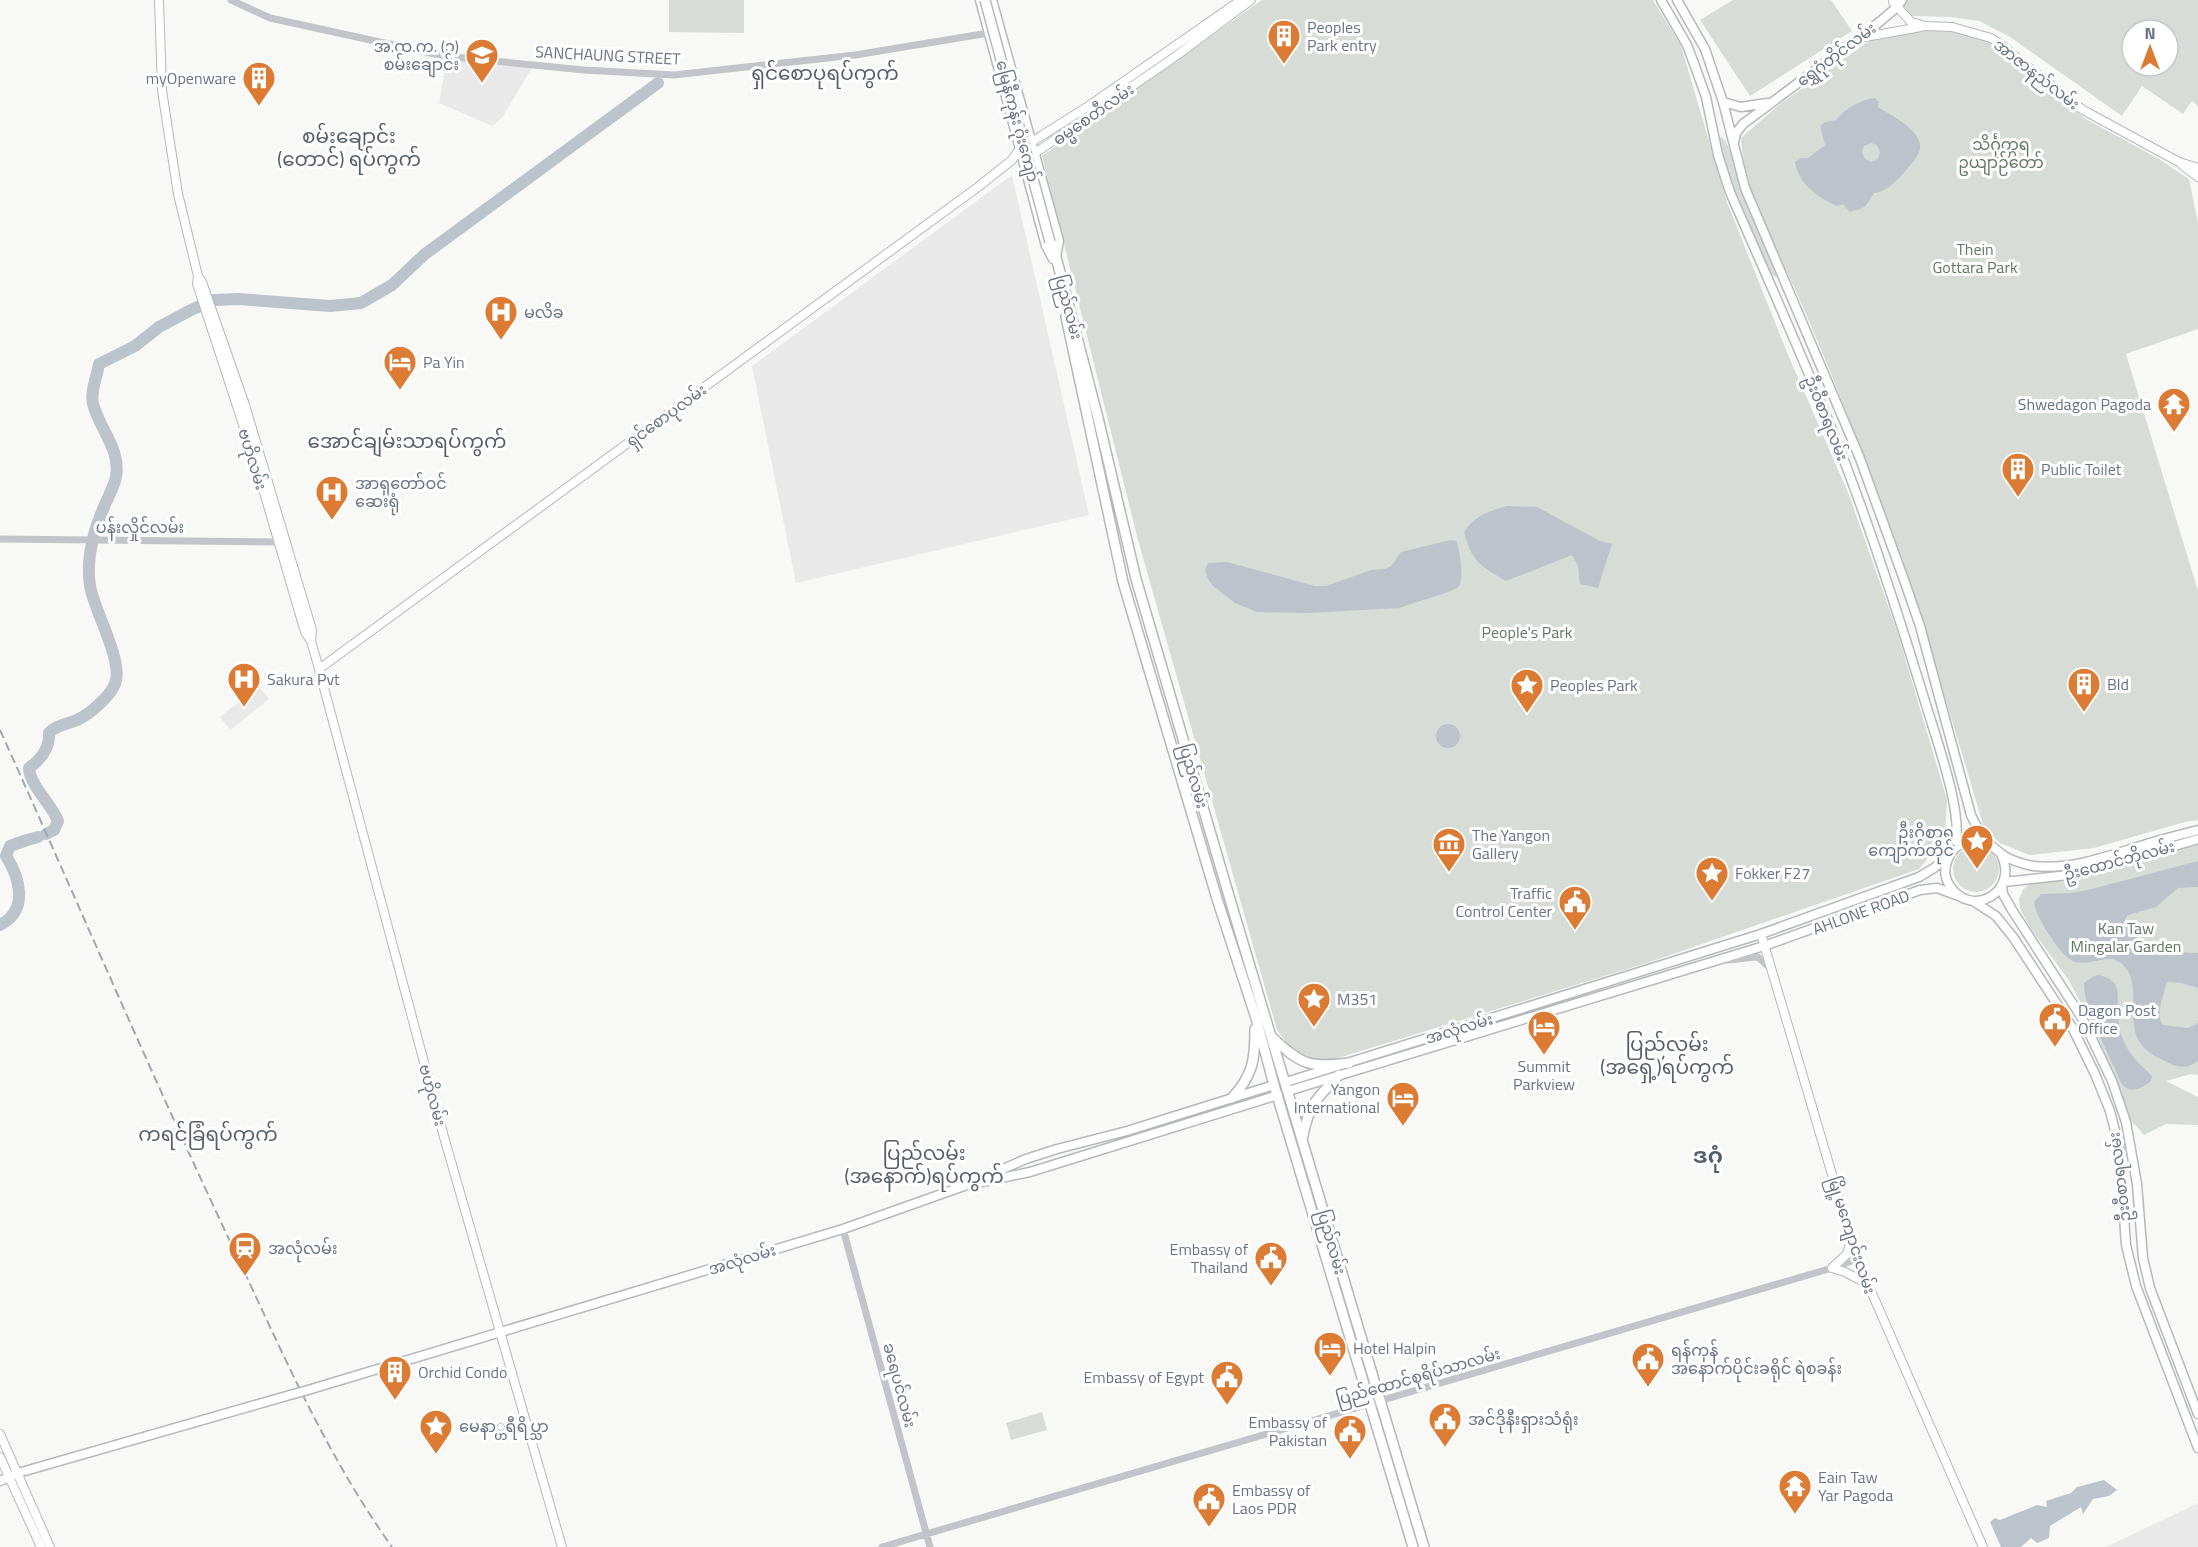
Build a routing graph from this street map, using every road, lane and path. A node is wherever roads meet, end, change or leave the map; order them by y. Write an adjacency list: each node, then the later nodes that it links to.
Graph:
1 (159, 0): 32 (main road, ဗဟိုလမ်း)
2 (231, 0): 12 (street, SANCHAUNG STREET)
3 (980, 0): 12 (main road, ပြည်လမ်း)
4 (985, 0): 29 (highway, မြေနီကုန်း ဂုံးကျော်, bridge)
5 (992, 0): 21 (main road, ပြည်လမ်း)
6 (1241, 0): 21 (main road, ဓမ္မစေတီလမ်း)
7 (1251, 0): 24 (main road, ဓမ္မစေတီလမ်း)
8 (1660, 0): 15 (main road, ဦးဝီစာရလမ်း)
9 (1677, 0): 14 (main road, ဦးဝီစာရလမ်း)
10 (1897, 2): 11 (main road, အာဇာနည်လမ်း); 13 (main road, ရွှေဂုံတိုင်လမ်း)
11 (1926, 26): 13 (main road); 26 (main road, အာဇာနည်လမ်း)
12 (989, 33): 23 (main road, ပြည်လမ်း)
13 (1855, 39): 17 (main road, ရွှေဂုံတိုင်လမ်း)
14 (1720, 91): 15 (main road); 16 (main road, ဦးဝီစာရလမ်း)
15 (1706, 97): 19 (main road, ဦးဝီစာရလမ်း)
16 (1724, 102): 17 (main road, ရွှေဂုံတိုင်လမ်း); 20 (main road, ဦးဝီစာရလမ်း)
17 (1770, 102): 18 (main road, ရွှေဂုံတိုင်လမ်း)
18 (1743, 124): 20 (main road); 22 (main road, ရွှေဂုံတိုင်လမ်း)
19 (1713, 130): 20 (main road); 31 (main road, ဦးဝီစာရလမ်း)
20 (1731, 132): 22 (main road, ဦးဝီစာရလမ်း)
21 (1031, 143): 23 (main road, ဓမ္မစေတီလမ်း); 24 (main road, ပြည်လမ်း)
22 (1734, 144): 30 (main road, ဦးဝီစာရလမ်း)
23 (1021, 154): 24 (main road, ဓမ္မစေတီလမ်း); 25 (main road, ဓမ္မစေတီလမ်း); 29 (main road, ပြည်လမ်း)
24 (1035, 154): 29 (main road, ပြည်လမ်း)
25 (1012, 160): 36 (main road, ရှင်စောပုလမ်း)
26 (2179, 162): 27 (main road, အာဇာနည်လမ်း); 28 (main road, အာဇာနည်လမ်း)
27 (2198, 168)
28 (2198, 177)
29 (1055, 258): 53 (highway, ပြည်လမ်း); 54 (highway, ပြည်လမ်း)
30 (1785, 279): 31 (main road); 37 (main road, ဦးဝီစာရလမ်း)
31 (1770, 286): 38 (main road, ဦးဝီစာရလမ်း)
32 (209, 310): 34 (main road, ဗဟိုလမ်း); 35 (main road, ဗဟိုလမ်း)
33 (0, 539): 34 (street, ပန်းလှိုင်လမ်း)
34 (279, 542): 35 (main road, ဗဟိုလမ်း)
35 (311, 641): 36 (main road, ဗဟိုလမ်း)
36 (319, 669): 75 (main road, ဗဟိုလမ်း)
37 (1937, 689): 38 (main road); 39 (main road, ဦးဝီစာရလမ်း)
38 (1923, 693): 40 (main road, ဦးဝီစာရလမ်း)
39 (1958, 763): 40 (main road); 43 (main road, ဦးဝီစာရလမ်း)
40 (1945, 766): 44 (main road, ဦးဝီစာရလမ်း)
41 (2198, 830): 45 (main road, ဦးထောင်ဘိုလမ်း)
42 (2198, 839): 46 (main road, ဦးထောင်ဘိုလမ်း)
43 (1988, 842): 44 (main road); 45 (main road)
44 (1951, 852): 47 (main road); 49 (main road, အလုံလမ်း)
45 (2001, 854): 46 (main road)
46 (2003, 884): 48 (main road); 62 (main road, ဦးဝီစာရလမ်း)
47 (1959, 896): 48 (main road); 50 (main road, AHLONE ROAD)
48 (1973, 901): 63 (main road, ဦးဝီစာရလမ်း)
49 (1761, 934): 50 (main road, မြို့မကျောင်းလမ်း); 55 (main road, အလုံလမ်း)
50 (1764, 946): 51 (main road, အလုံလမ်း); 52 (main road, မြို့မကျောင်းလမ်း)
51 (1719, 960): 52 (street); 57 (main road, အလုံလမ်း)
52 (1771, 969): 69 (main road, မြို့မကျောင်းလမ်း)
53 (1256, 1018): 60 (highway, ပြည်လမ်း); 61 (highway)
54 (1270, 1036): 56 (highway); 59 (highway, ပြည်လမ်း)
55 (1368, 1057): 56 (main road, အလုံလမ်း); 57 (main road)
56 (1349, 1063): 59 (main road, အလုံလမ်း)
57 (1371, 1066): 58 (main road, အလုံလမ်း)
58 (1339, 1075): 59 (main road, အလုံလမ်း); 64 (highway)
59 (1287, 1087): 60 (highway, အလုံလမ်း); 64 (highway, ပြည်လမ်း)
60 (1276, 1090): 61 (main road, အလုံလမ်း); 67 (main road, အလုံလမ်း); 76 (highway, ပြည်လမ်း)
61 (1232, 1098): 67 (main road, အလုံလမ်း)
62 (2119, 1100): 63 (main road); 65 (main road, ဦးဝီစာရလမ်း)
63 (2107, 1104): 66 (main road, ဦးဝီစာရလမ်း)
64 (1302, 1138): 76 (highway, ပြည်လမ်း)
65 (2136, 1177): 66 (main road); 72 (main road, ဦးဝီစာရလမ်း)
66 (2122, 1178): 73 (main road, ဦးဝီစာရလမ်း)
67 (964, 1186): 68 (main road, အလုံလမ်း)
68 (843, 1229): 75 (main road, အလုံလမ်း); 87 (street, ခရေပင်လမ်း)
69 (1852, 1240): 70 (main road, မြို့မကျောင်းလမ်း); 71 (main road)
70 (1857, 1259): 71 (street, ပြည်ထောင်စုရိပ်သာလမ်း); 74 (main road, မြို့မကျောင်းလမ်း)
71 (1832, 1268): 74 (main road); 76 (street, ပြည်ထောင်စုရိပ်သာလမ်း)
72 (2148, 1278): 73 (main road); 77 (main road, ဦးဝီစာရလမ်း)
73 (2134, 1281): 78 (main road, ဦးဝီစာရလမ်း)
74 (1866, 1283): 95 (main road, မြို့မကျောင်းလမ်း)
75 (500, 1331): 83 (main road, အလုံလမ်း, bridge); 90 (main road, ဗဟိုလမ်း)
76 (1375, 1402): 87 (street, ပြည်ထောင်စုရိပ်သာလမ်း); 93 (highway, ပြည်လမ်း); 94 (highway, ပြည်လမ်း)
77 (2193, 1403): 78 (main road); 79 (main road, ဦးဝီစာရလမ်း)
78 (2181, 1407): 81 (main road, ဦးဝီစာရလမ်း)
79 (2198, 1414)
80 (0, 1434): 83 (main road)
81 (2198, 1449)
82 (0, 1457): 83 (main road)
83 (14, 1475): 84 (main road, အလုံလမ်း); 85 (main road); 86 (main road)
84 (0, 1481)
85 (27, 1495): 86 (main road); 89 (main road)
86 (19, 1499): 88 (main road)
87 (926, 1534): 91 (street, ပြည်ထောင်စုရိပ်သာလမ်း); 92 (street, ခရေပင်လမ်း)
88 (41, 1547)
89 (50, 1547)
90 (562, 1547)
91 (882, 1547)
92 (930, 1547)
93 (1413, 1547)
94 (1424, 1547)
95 (1983, 1547)

